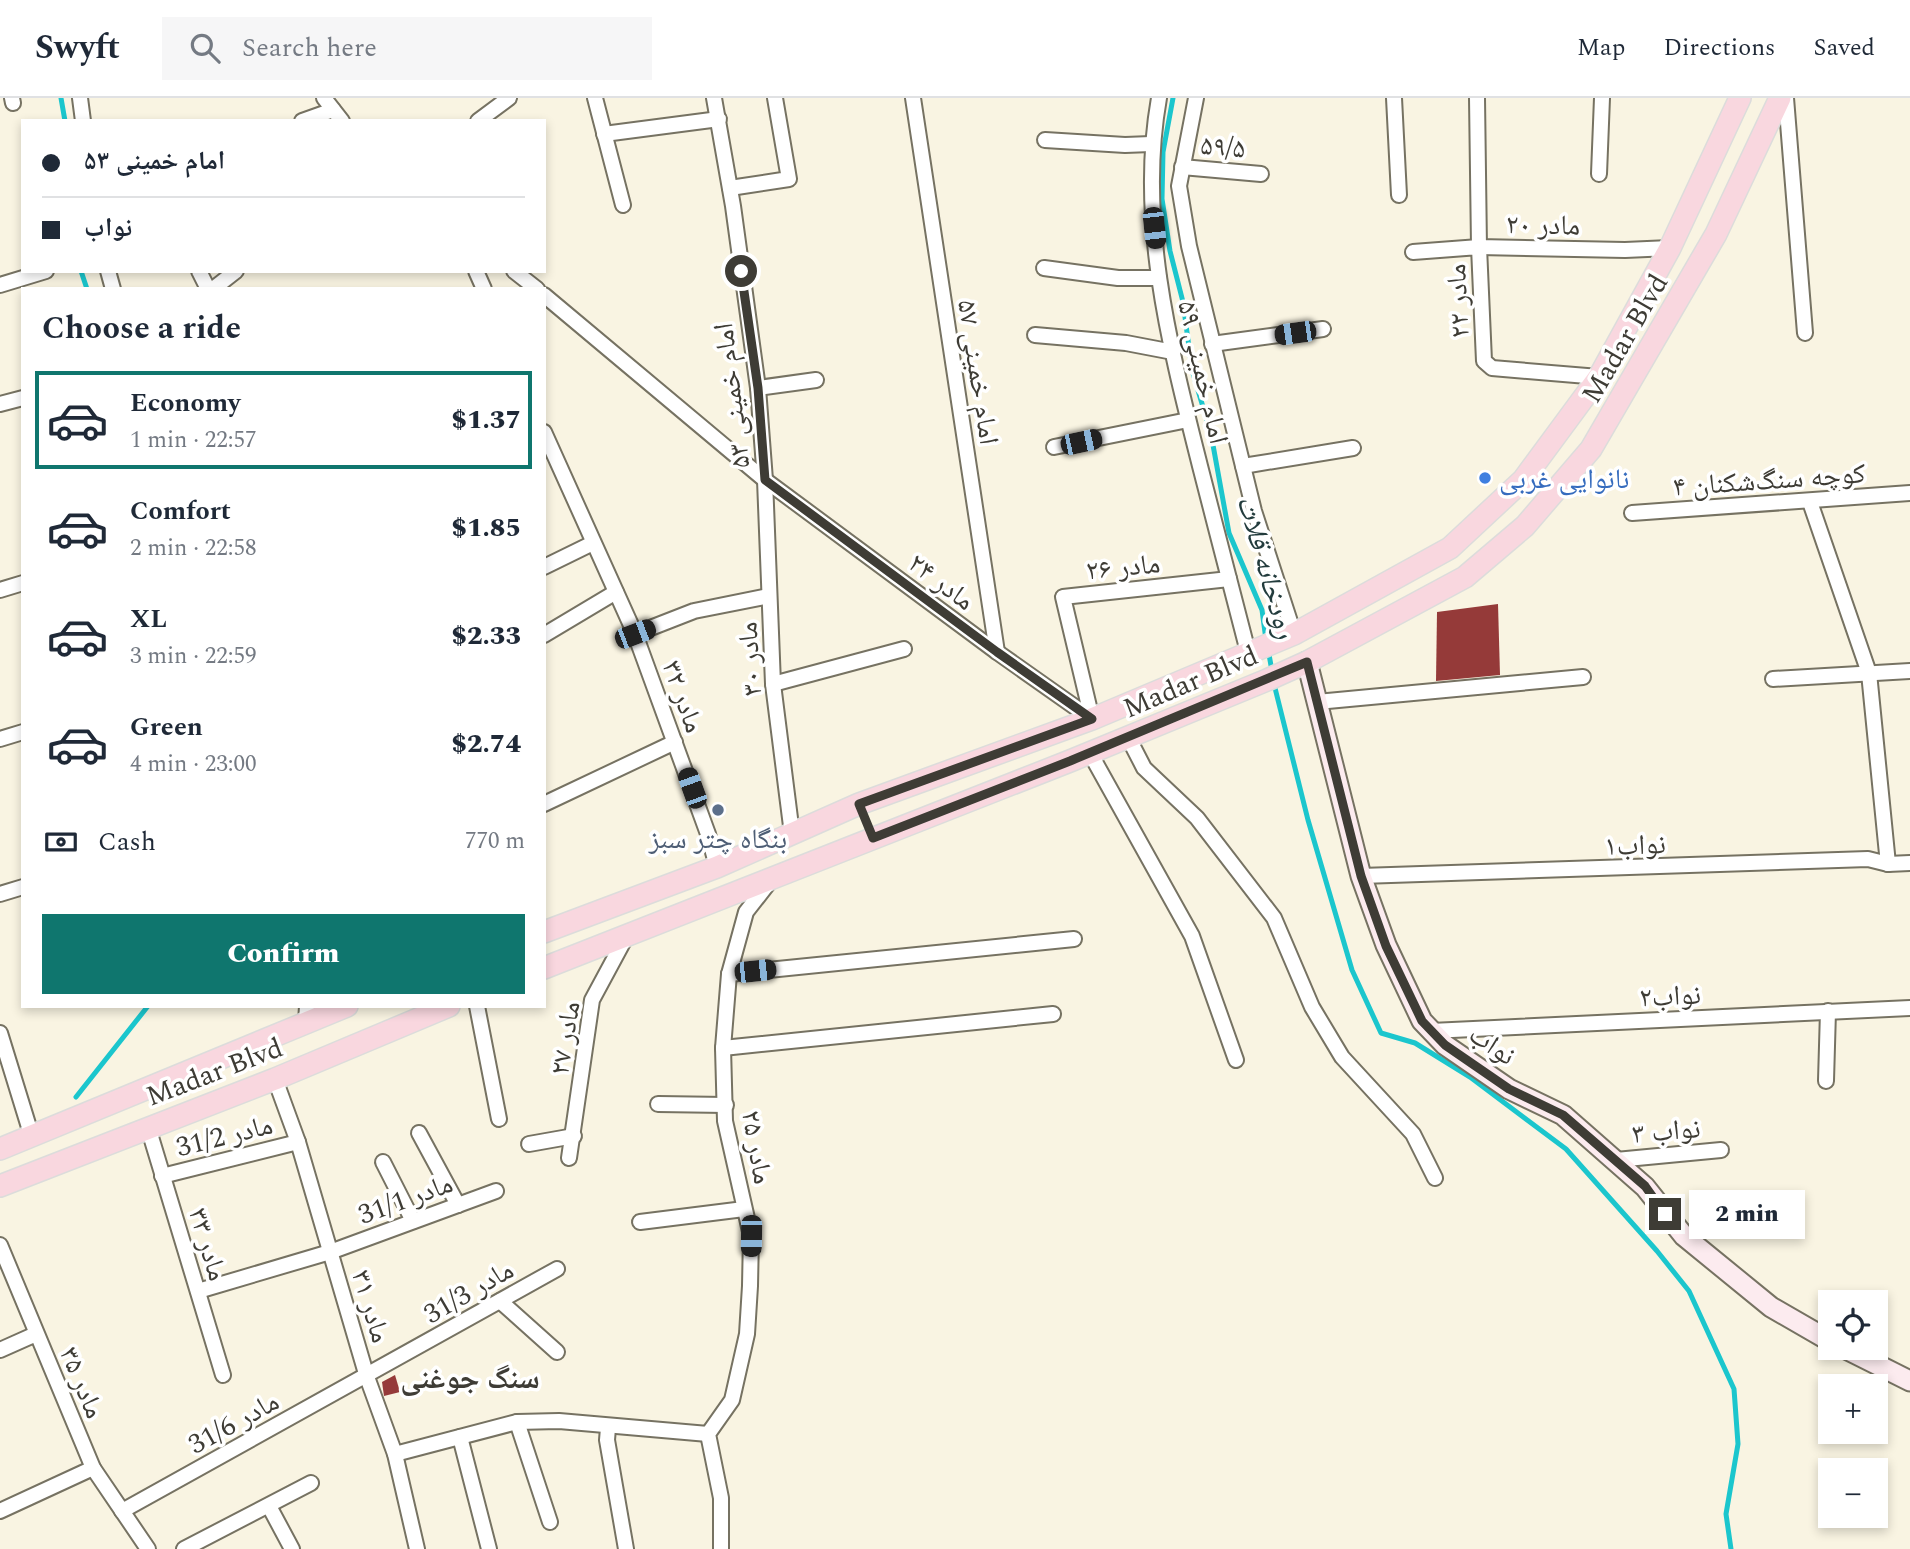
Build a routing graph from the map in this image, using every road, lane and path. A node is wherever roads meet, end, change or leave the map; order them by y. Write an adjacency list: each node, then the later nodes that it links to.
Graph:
1 (80, 98): 16 (street)
2 (509, 98): 18 (street)
3 (595, 98): 20 (street)
4 (715, 98): 19 (street, امام خمینی ۵۳)
5 (775, 98): 26 (street)
6 (912, 98): 72 (street, امام خمینی ۵۷)
7 (1159, 98): 22 (street, امام خمینی ۵۹)
8 (1196, 98): 23 (street, امام خمینی ۵۹)
9 (1394, 98): 27 (street)
10 (1478, 98): 29 (street, مادر ۲۰)
11 (1602, 98): 25 (street)
12 (1740, 98): 30 (main road, Madar Blvd)
13 (1780, 98): 73 (main road, Madar Blvd)
14 (1786, 98): 42 (street)
15 (333, 109): 17 (street)
16 (83, 119)
17 (307, 119)
18 (481, 119)
19 (719, 119): 20 (street); 26 (street, امام خمینی ۵۳)
20 (604, 134): 28 (street)
21 (1045, 140): 22 (street)
22 (1151, 144): 36 (street, امام خمینی ۵۹)
23 (1182, 167): 24 (street, ۵۹/۵); 44 (street, امام خمینی ۵۹)
24 (1261, 174)
25 (1599, 174)
26 (730, 188): 48 (street, امام خمینی ۵۳)
27 (1399, 195)
28 (623, 205)
29 (1479, 247): 30 (street, مادر ۲۰); 31 (street); 46 (street, مادر ۲۲)
30 (1670, 248): 46 (main road, Madar Blvd)
31 (1413, 252)
32 (1044, 268): 36 (street)
33 (39, 273): 37 (street)
34 (233, 273): 38 (street)
35 (517, 273): 39 (street)
36 (1159, 278): 45 (street, امام خمینی ۵۹)
37 (0, 285)
38 (214, 287)
39 (534, 287)
40 (546, 297): 56 (street, مادر ۲۴)
41 (1322, 329): 44 (street)
42 (1805, 333)
43 (1035, 335): 45 (street)
44 (1212, 344): 55 (street, امام خمینی ۵۹)
45 (1173, 352): 51 (street, امام خمینی ۵۹)
46 (1599, 377): 69 (main road, Madar Blvd)
47 (816, 380): 48 (street)
48 (758, 388): 56 (street, امام خمینی ۵۳)
49 (21, 399): 50 (street)
50 (0, 404)
51 (1188, 420): 53 (street); 62 (street, امام خمینی ۵۹)
52 (546, 437): 60 (street, مادر ۳۲)
53 (1054, 447)
54 (1353, 448): 55 (street)
55 (1243, 466): 69 (street, امام خمینی ۵۹)
56 (765, 480): 66 (street, مادر ۳۰); 72 (street, مادر ۲۴)
57 (1910, 493): 58 (street, کوچه سنگ‌شکنان ۴)
58 (1810, 502): 59 (street, کوچه سنگ‌شکنان ۴); 75 (street)
59 (1632, 513)
60 (593, 543): 61 (street); 65 (street, مادر ۳۲)
61 (546, 566)
62 (1228, 579): 71 (street, امام خمینی ۵۹); 80 (street, مادر ۲۶)
63 (21, 584): 64 (street)
64 (0, 590)
65 (616, 592): 67 (street); 68 (street, مادر ۳۲)
66 (769, 596): 68 (street); 78 (street, مادر ۳۰)
67 (546, 634)
68 (635, 634): 84 (street, مادر ۳۲)
69 (1288, 636): 71 (main road, Madar Blvd)
70 (904, 649): 78 (street)
71 (1253, 650): 80 (main road, Madar Blvd)
72 (997, 652): 80 (street, مادر ۲۴)
73 (1301, 664): 79 (street, نواب); 82 (main road, Madar Blvd)
74 (1910, 671): 75 (street)
75 (1869, 673): 77 (street); 91 (street)
76 (1583, 677): 79 (street)
77 (1773, 679)
78 (773, 684): 88 (street, مادر ۳۰)
79 (1317, 702): 93 (street, نواب)
80 (1092, 719): 87 (main road, Madar Blvd)
81 (21, 733): 83 (street)
82 (1128, 737): 85 (main road, Madar Blvd); 130 (street)
83 (0, 739)
84 (675, 742): 86 (street); 92 (street, مادر ۳۲)
85 (1090, 753): 89 (main road, Madar Blvd); 112 (street)
86 (546, 803)
87 (859, 804): 88 (main road, Madar Blvd); 89 (main road)
88 (792, 834): 92 (main road, Madar Blvd)
89 (873, 838): 94 (main road, Madar Blvd)
90 (1910, 863): 91 (street, نواب۱)
91 (1888, 864): 93 (street, نواب۱)
92 (717, 867): 97 (main road, Madar Blvd)
93 (1361, 876): 109 (street, نواب)
94 (772, 879): 98 (main road, Madar Blvd); 101 (street, مادر ۲۵)
95 (21, 888): 96 (street)
96 (0, 894)
97 (546, 931)
98 (627, 934): 100 (main road, Madar Blvd); 120 (street, مادر ۲۷)
99 (1074, 939): 101 (street)
100 (546, 967)
101 (729, 974): 111 (street, مادر ۲۵)
102 (337, 1008): 107 (main road, Madar Blvd)
103 (444, 1008): 113 (main road, Madar Blvd)
104 (477, 1008): 117 (street)
105 (1910, 1008): 106 (street, نواب۲)
106 (1828, 1012): 109 (street, نواب۲); 114 (street)
107 (306, 1014): 121 (main road, Madar Blvd)
108 (1053, 1014): 111 (street)
109 (1432, 1031): 127 (street, نواب)
110 (0, 1033): 121 (street)
111 (723, 1048): 116 (street, مادر ۲۵)
112 (1236, 1060)
113 (275, 1079): 118 (main road, Madar Blvd); 122 (street, مادر ۳۱)
114 (1826, 1081)
115 (658, 1104): 116 (street)
116 (726, 1105): 134 (street, مادر ۲۵)
117 (499, 1119)
118 (148, 1127): 129 (street, مادر ۳۳); 131 (main road, Madar Blvd)
119 (419, 1133): 133 (street)
120 (574, 1136): 123 (street); 126 (street, مادر ۲۷)
121 (32, 1137): 124 (main road, Madar Blvd)
122 (298, 1142): 129 (street, مادر 31/2); 138 (street, مادر ۳۱)
123 (529, 1144)
124 (0, 1149)
125 (1721, 1150): 127 (street, نواب ۳)
126 (569, 1158)
127 (1616, 1160): 143 (street, نواب)
128 (383, 1162): 135 (street)
129 (162, 1176): 140 (street, مادر ۳۳)
130 (1434, 1178)
131 (0, 1186)
132 (496, 1191): 133 (street, مادر 31/1)
133 (458, 1205): 135 (street, مادر 31/1)
134 (744, 1209): 136 (street); 152 (street, مادر ۲۵)
135 (413, 1221): 138 (street, مادر 31/1)
136 (640, 1222)
137 (0, 1245): 142 (street, مادر ۳۵)
138 (330, 1252): 140 (street, مادر 31/1); 148 (street, مادر ۳۱)
139 (557, 1269): 141 (street, مادر 31/3)
140 (198, 1291): 147 (street, مادر ۳۳)
141 (500, 1301): 145 (street); 148 (street, مادر 31/3)
142 (36, 1334): 144 (street); 155 (street, مادر ۳۵)
143 (1818, 1334)
144 (0, 1350)
145 (557, 1352)
146 (1868, 1360): 149 (street)
147 (223, 1376)
148 (367, 1377): 154 (street, مادر ۳۱); 159 (street, مادر 31/6)
149 (1910, 1381)
150 (517, 1422): 151 (street); 153 (street); 160 (street)
151 (608, 1427): 152 (street); 166 (street)
152 (708, 1434): 167 (street)
153 (460, 1437): 154 (street); 165 (street)
154 (395, 1454): 164 (street, مادر ۳۱)
155 (93, 1468): 158 (street); 159 (street, مادر ۳۵)
156 (310, 1483): 157 (street)
157 (269, 1506): 162 (street); 163 (street)
158 (0, 1511)
159 (122, 1511): 161 (street, مادر ۳۵)
160 (550, 1522)
161 (148, 1549)
162 (184, 1549)
163 (292, 1549)
164 (417, 1549)
165 (489, 1549)
166 (626, 1549)
167 (721, 1549)

